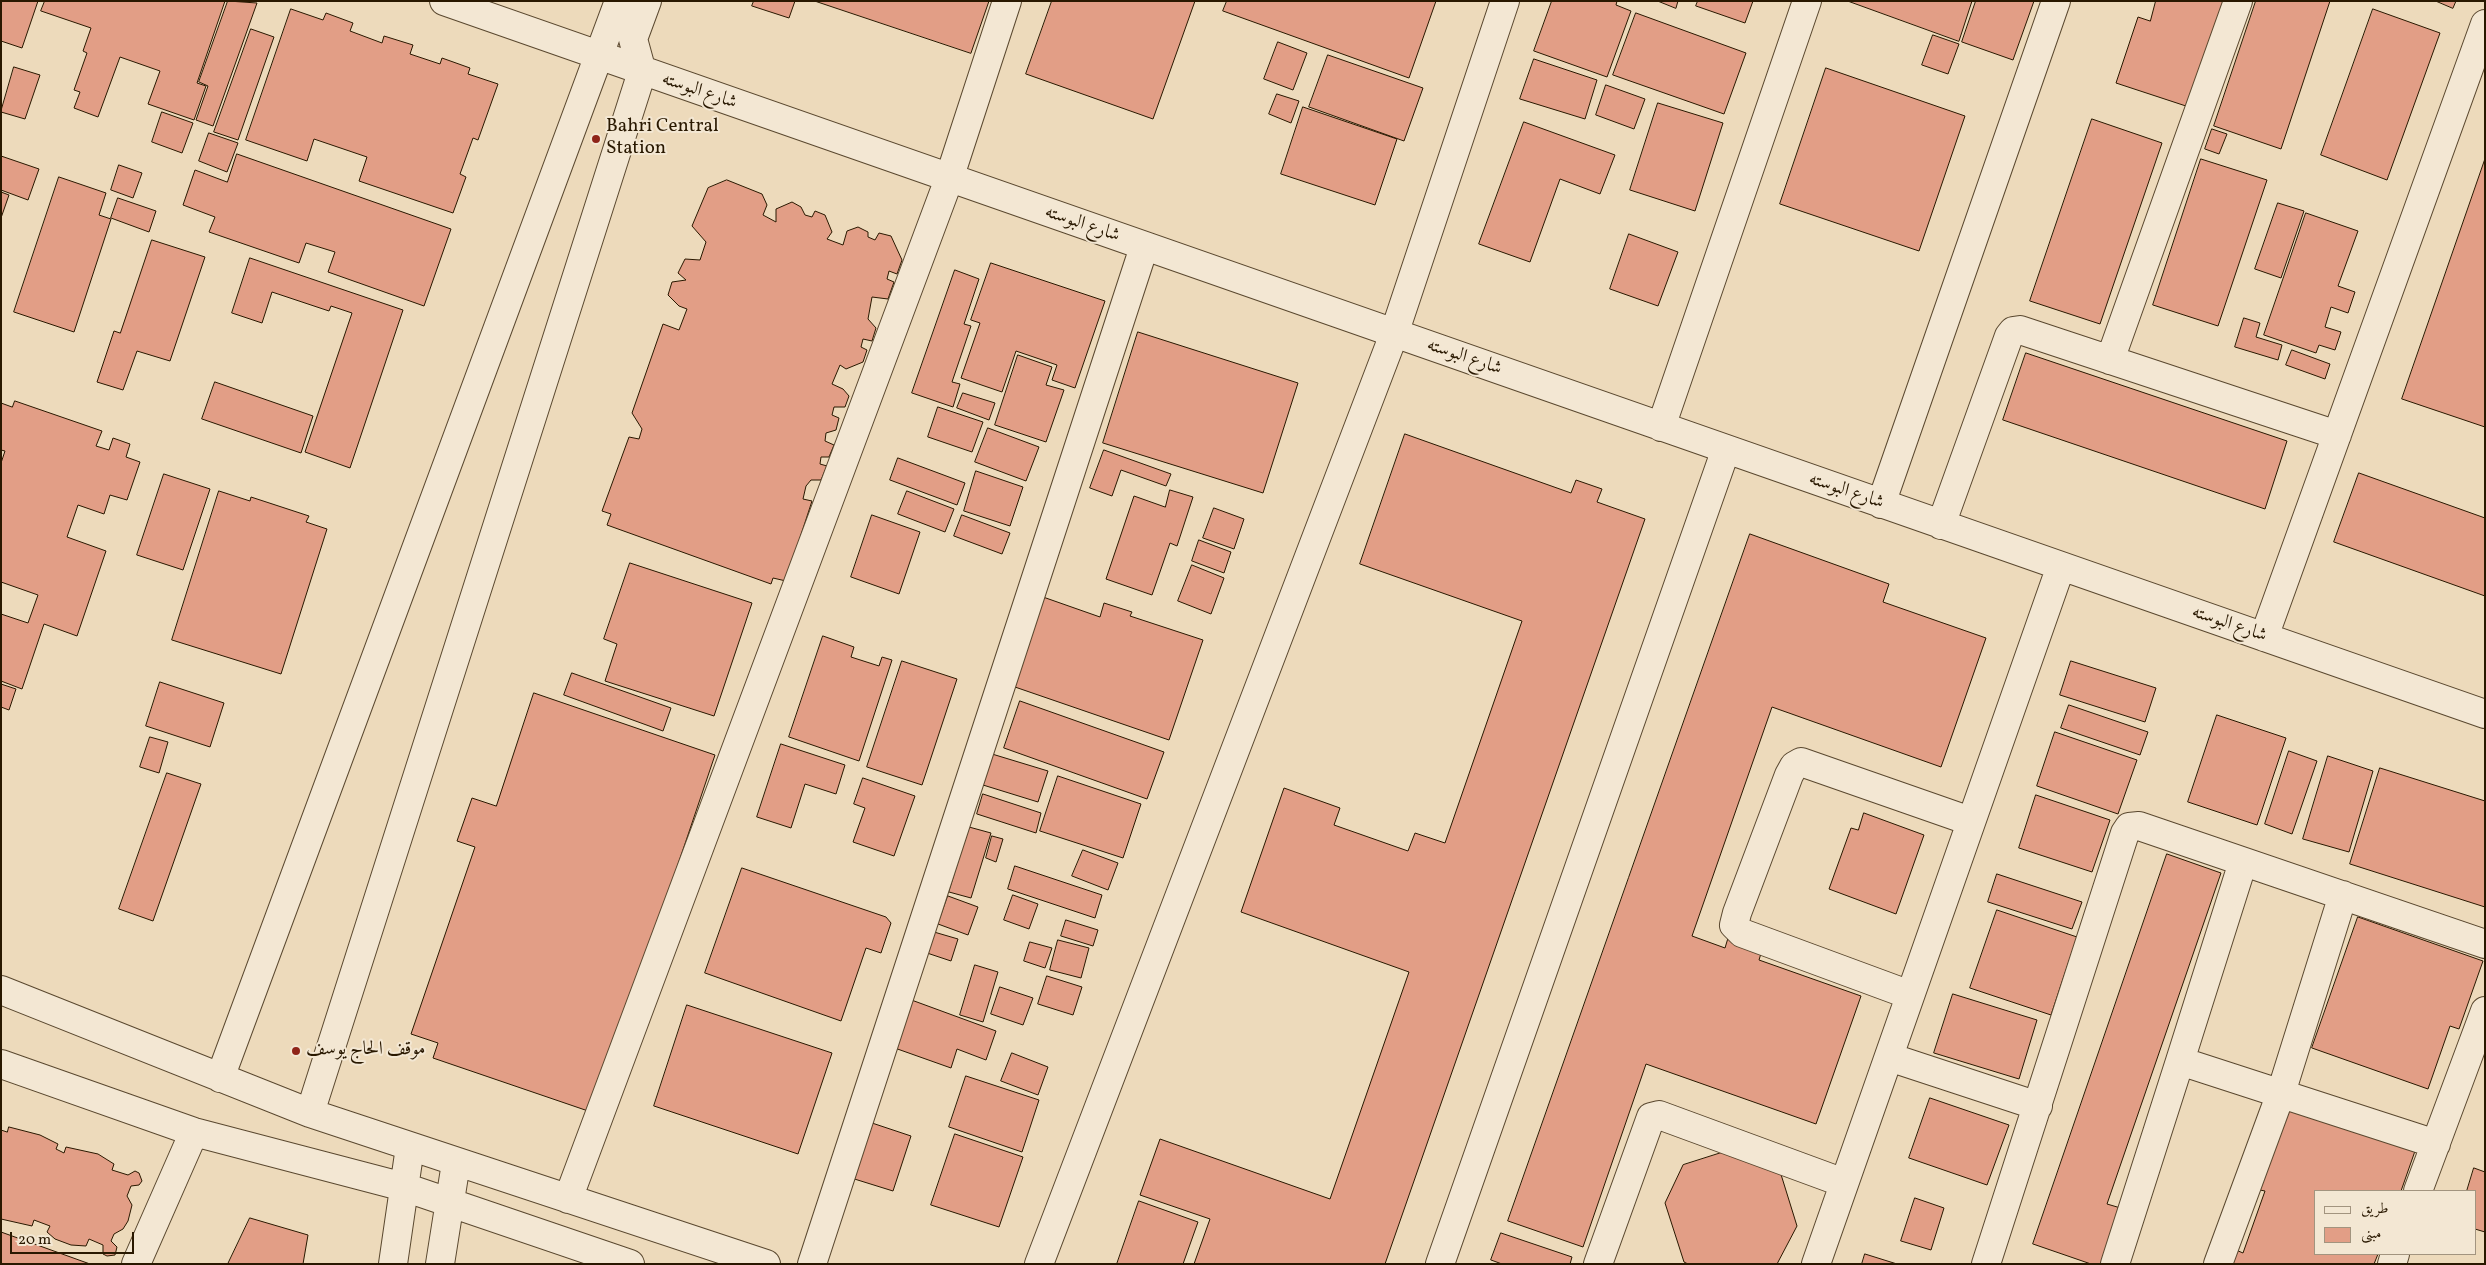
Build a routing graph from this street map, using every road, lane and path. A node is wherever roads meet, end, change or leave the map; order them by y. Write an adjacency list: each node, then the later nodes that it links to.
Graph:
1 (444, 1): 10 (street, شارع البوسته)
2 (619, 1): 10 (street)
3 (647, 1): 11 (street)
4 (1007, 1): 12 (street)
5 (1505, 1): 14 (street)
6 (1807, 1): 16 (street)
7 (2056, 1): 19 (street)
8 (2238, 1): 15 (street)
9 (2485, 24): 17 (street)
10 (599, 56): 11 (street, شارع البوسته); 34 (street)
11 (642, 72): 12 (street, شارع البوسته); 37 (street)
12 (949, 179): 13 (street, شارع البوسته); 45 (street)
13 (1144, 247): 14 (street, شارع البوسته); 52 (street)
14 (1394, 334): 16 (street, شارع البوسته); 53 (street)
15 (2110, 360): 17 (street); 20 (street)
16 (1661, 427): 18 (street, شارع البوسته)
17 (2337, 435): 22 (street)
18 (1726, 449): 19 (street, شارع البوسته); 54 (street)
19 (1881, 504): 20 (street, شارع البوسته)
20 (1941, 525): 21 (street, شارع البوسته)
21 (2061, 566): 22 (street, شارع البوسته); 24 (street)
22 (2264, 637): 23 (street, شارع البوسته)
23 (2485, 714)
24 (1970, 820): 29 (street); 29 (street)
25 (2243, 862): 26 (street); 32 (street); 36 (street)
26 (2343, 895): 27 (street); 35 (street)
27 (2485, 944)
28 (1, 990): 34 (street)
29 (1910, 996): 31 (street)
30 (2485, 1011): 39 (street)
31 (1889, 1057): 36 (street); 42 (street)
32 (2180, 1061): 35 (street); 58 (street)
33 (1, 1064): 38 (street)
34 (220, 1078): 37 (street)
35 (2280, 1093): 39 (street); 59 (street)
36 (2038, 1106): 57 (street)
37 (310, 1113): 40 (street)
38 (194, 1132): 43 (street); 47 (street)
39 (2436, 1144): 44 (street)
40 (410, 1147): 41 (street); 43 (street)
41 (456, 1163): 45 (street); 46 (street)
42 (1844, 1183): 55 (street); 56 (street)
43 (404, 1187): 46 (street); 48 (street)
44 (2418, 1190)
45 (568, 1199): 51 (street)
46 (449, 1202): 49 (street); 50 (street)
47 (136, 1264)
48 (393, 1264)
49 (440, 1264)
50 (630, 1264)
51 (766, 1264)
52 (812, 1264)
53 (1039, 1264)
54 (1440, 1264)
55 (1598, 1264)
56 (1816, 1264)
57 (1986, 1264)
58 (2115, 1264)
59 (2218, 1264)

